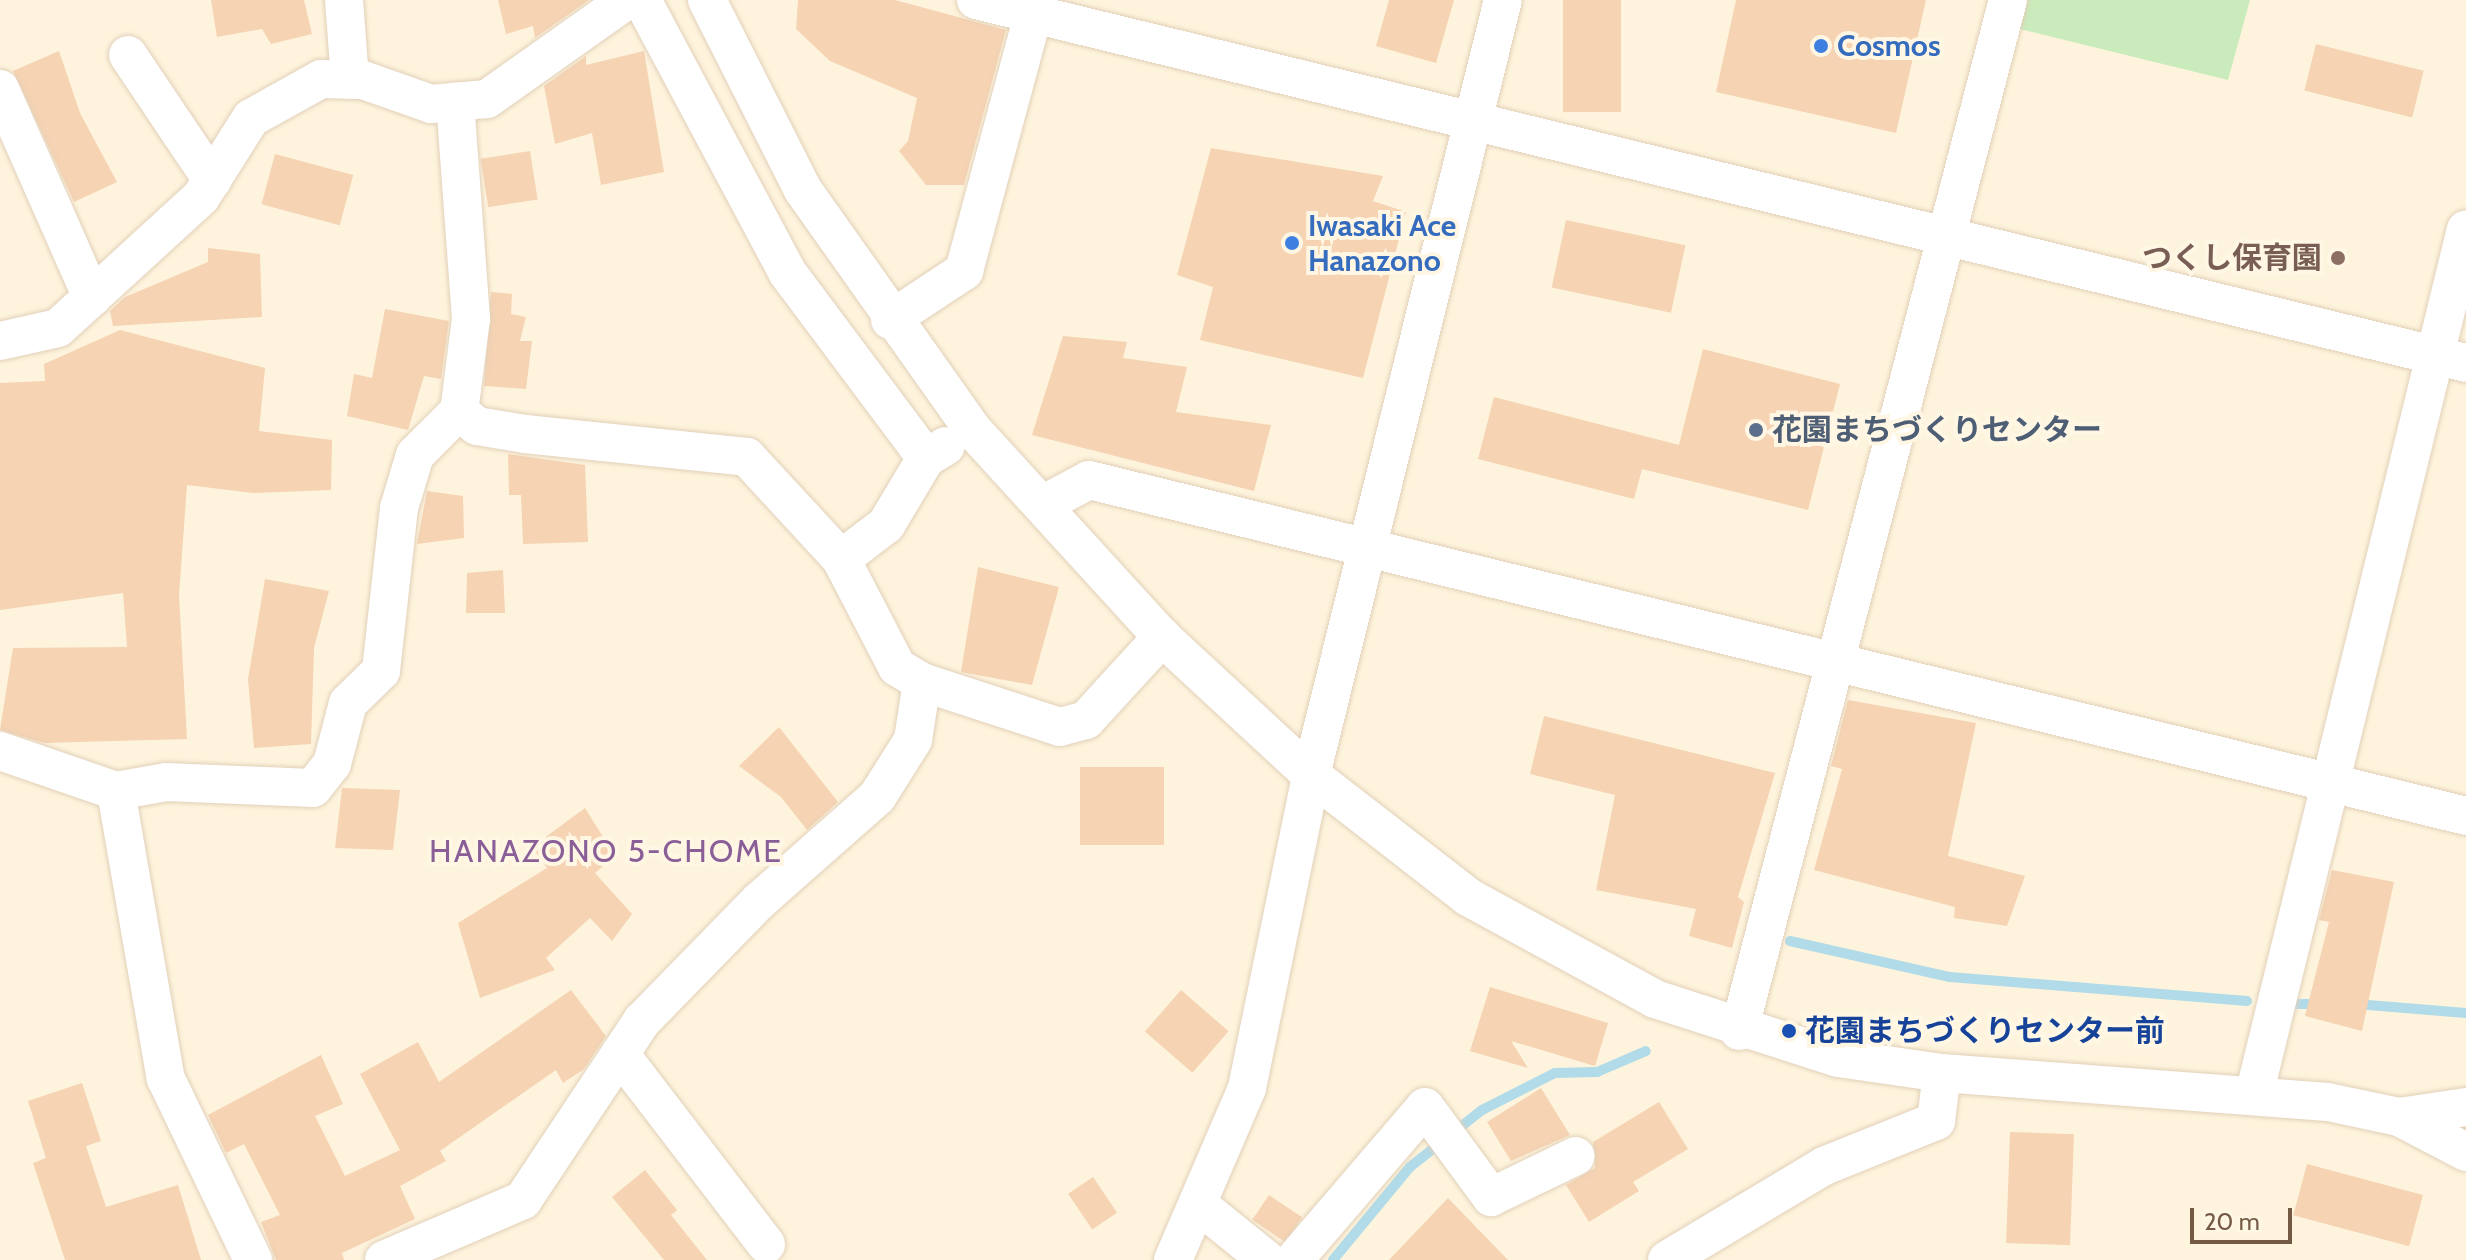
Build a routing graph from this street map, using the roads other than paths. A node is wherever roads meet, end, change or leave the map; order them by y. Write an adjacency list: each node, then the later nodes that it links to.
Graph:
1 (344, 0): 10 (street)
2 (627, 0): 12 (street)
3 (642, 0): 23 (street)
4 (707, 0): 18 (street)
5 (976, 0): 8 (street)
6 (1503, 0): 13 (street)
7 (2008, 0): 16 (street)
8 (1036, 7): 13 (street); 18 (street)
9 (128, 55): 14 (street)
10 (350, 80): 12 (street); 14 (street)
11 (0, 89): 17 (street)
12 (455, 102): 21 (street)
13 (1471, 123): 16 (street); 25 (street)
14 (212, 180): 17 (street)
15 (2466, 229): 20 (street)
16 (1943, 239): 20 (street); 28 (street)
17 (92, 298): 19 (street)
18 (890, 320): 22 (street)
19 (0, 341)
20 (2451, 360): 32 (street)
21 (459, 411): 26 (street); 33 (street)
22 (972, 429): 23 (street); 24 (street)
23 (926, 458): 26 (street)
24 (1042, 505): 25 (street); 27 (street)
25 (1366, 546): 28 (street); 31 (street)
26 (841, 559): 29 (street)
27 (1162, 637): 29 (street); 31 (street)
28 (1833, 660): 32 (street); 35 (street)
29 (922, 682): 36 (street)
30 (0, 751): 33 (street)
31 (1311, 775): 35 (street); 43 (street)
32 (2333, 784): 34 (street); 38 (street)
33 (116, 791): 45 (street)
34 (2466, 816)
35 (1739, 1031): 37 (street)
36 (620, 1054): 44 (street); 46 (street)
37 (1942, 1073): 38 (street); 50 (street)
38 (2255, 1091): 40 (street)
39 (2466, 1107): 40 (street)
40 (2399, 1117): 41 (street)
41 (2466, 1152)
42 (1576, 1156): 49 (street)
43 (1200, 1206): 47 (street); 48 (street)
44 (766, 1244)
45 (253, 1260)
46 (384, 1260)
47 (1173, 1260)
48 (1267, 1260)
49 (1294, 1260)
50 (1667, 1260)

